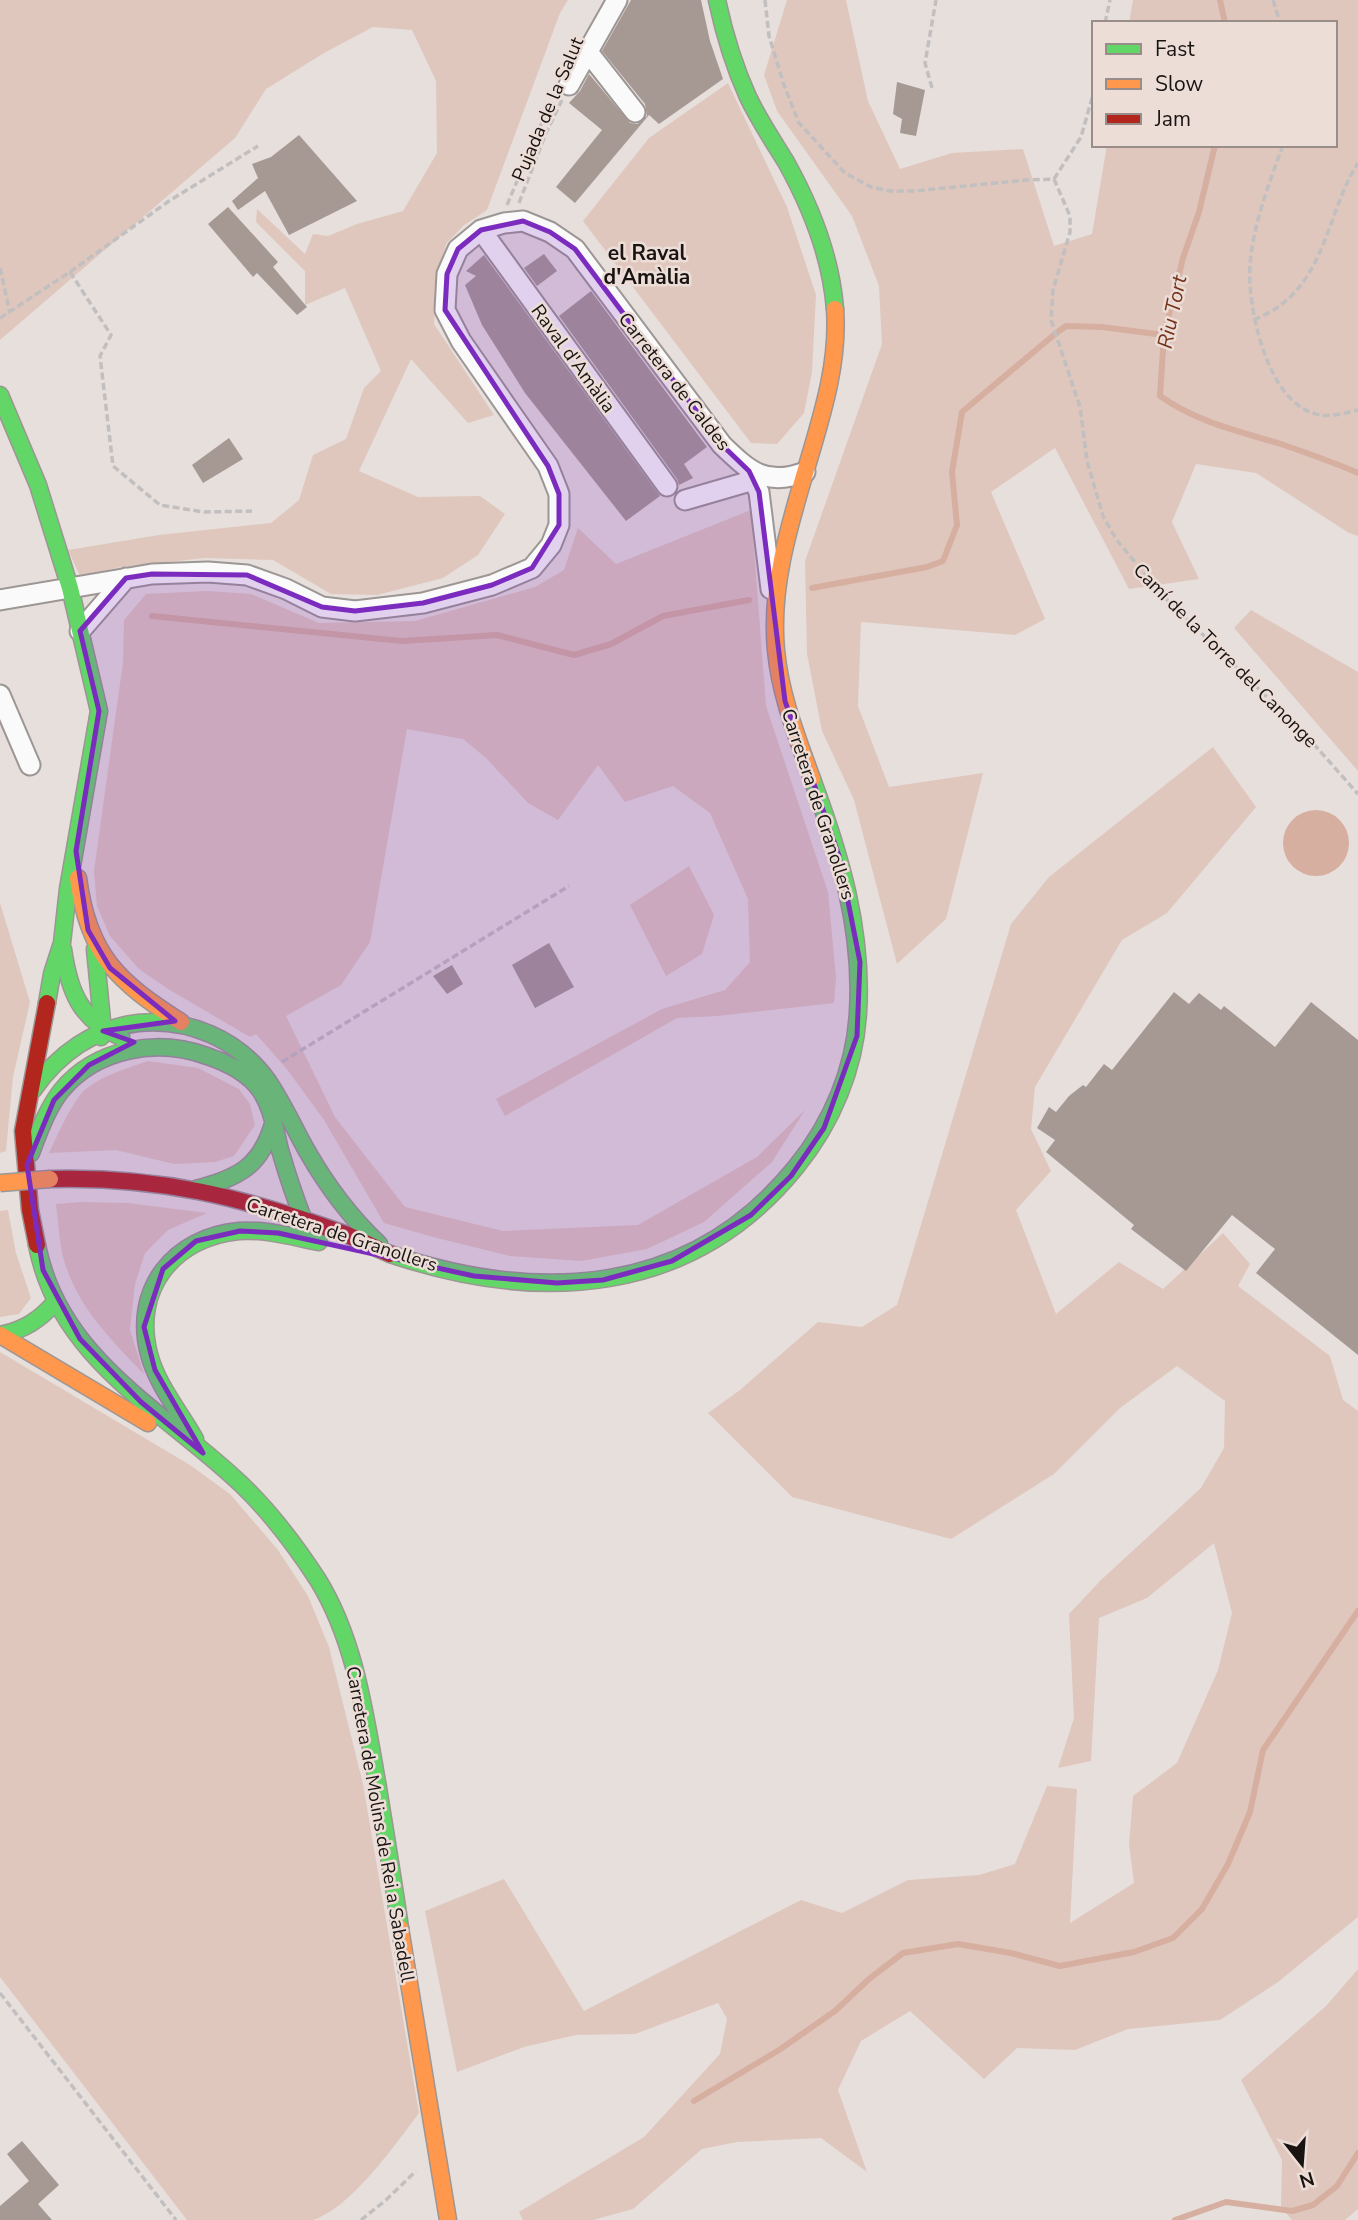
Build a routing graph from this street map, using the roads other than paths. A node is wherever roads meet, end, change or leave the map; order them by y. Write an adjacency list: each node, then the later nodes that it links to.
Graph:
1 (617, 0): 3 (street, Pujada de la Salut)
2 (717, 0): 8 (main road)
3 (588, 52): 4 (street, Pujada de la Salut); 5 (street, Pujada de la Salut)
4 (563, 86)
5 (635, 112)
6 (481, 230): 9 (street, Carretera de Caldes); 10 (street, Raval d'Amàlia); 12 (street)
7 (0, 395): 13 (main road)
8 (805, 472): 9 (street); 15 (main road, Carretera de Granollers)
9 (751, 476): 11 (street); 15 (street)
10 (667, 486)
11 (685, 500)
12 (126, 578): 13 (street); 16 (street)
13 (70, 587): 14 (street); 16 (main road)
14 (0, 600)
15 (775, 613): 32 (main road, Carretera de Granollers)
16 (80, 631): 19 (main road)
17 (0, 695): 18 (street)
18 (30, 765)
19 (76, 851): 20 (main road); 21 (main road)
20 (62, 943): 23 (main road); 25 (main road, Carretera de Molins de Rei a Sabadell)
21 (95, 947): 22 (main road); 23 (main road)
22 (184, 1023): 23 (main road); 32 (main road)
23 (103, 1031): 24 (main road); 25 (main road); 26 (main road)
24 (203, 1053): 26 (main road); 27 (main road)
25 (30, 1095): 28 (main road, Carretera de Molins de Rei a Sabadell)
26 (54, 1100): 28 (main road)
27 (273, 1124): 30 (main road); 31 (main road)
28 (27, 1166): 33 (main road, Carretera de Molins de Rei a Sabadell)
29 (0, 1183): 30 (main road, Carretera de Granollers, bridge)
30 (195, 1189): 31 (main road, Carretera de Granollers)
31 (304, 1221): 32 (main road, Carretera de Granollers)
32 (388, 1253): 35 (main road)
33 (57, 1301): 34 (main road); 35 (main road, Carretera de Molins de Rei a Sabadell)
34 (0, 1335): 35 (main road)
35 (199, 1450): 36 (main road, Carretera de Molins de Rei a Sabadell)
36 (448, 2220)

